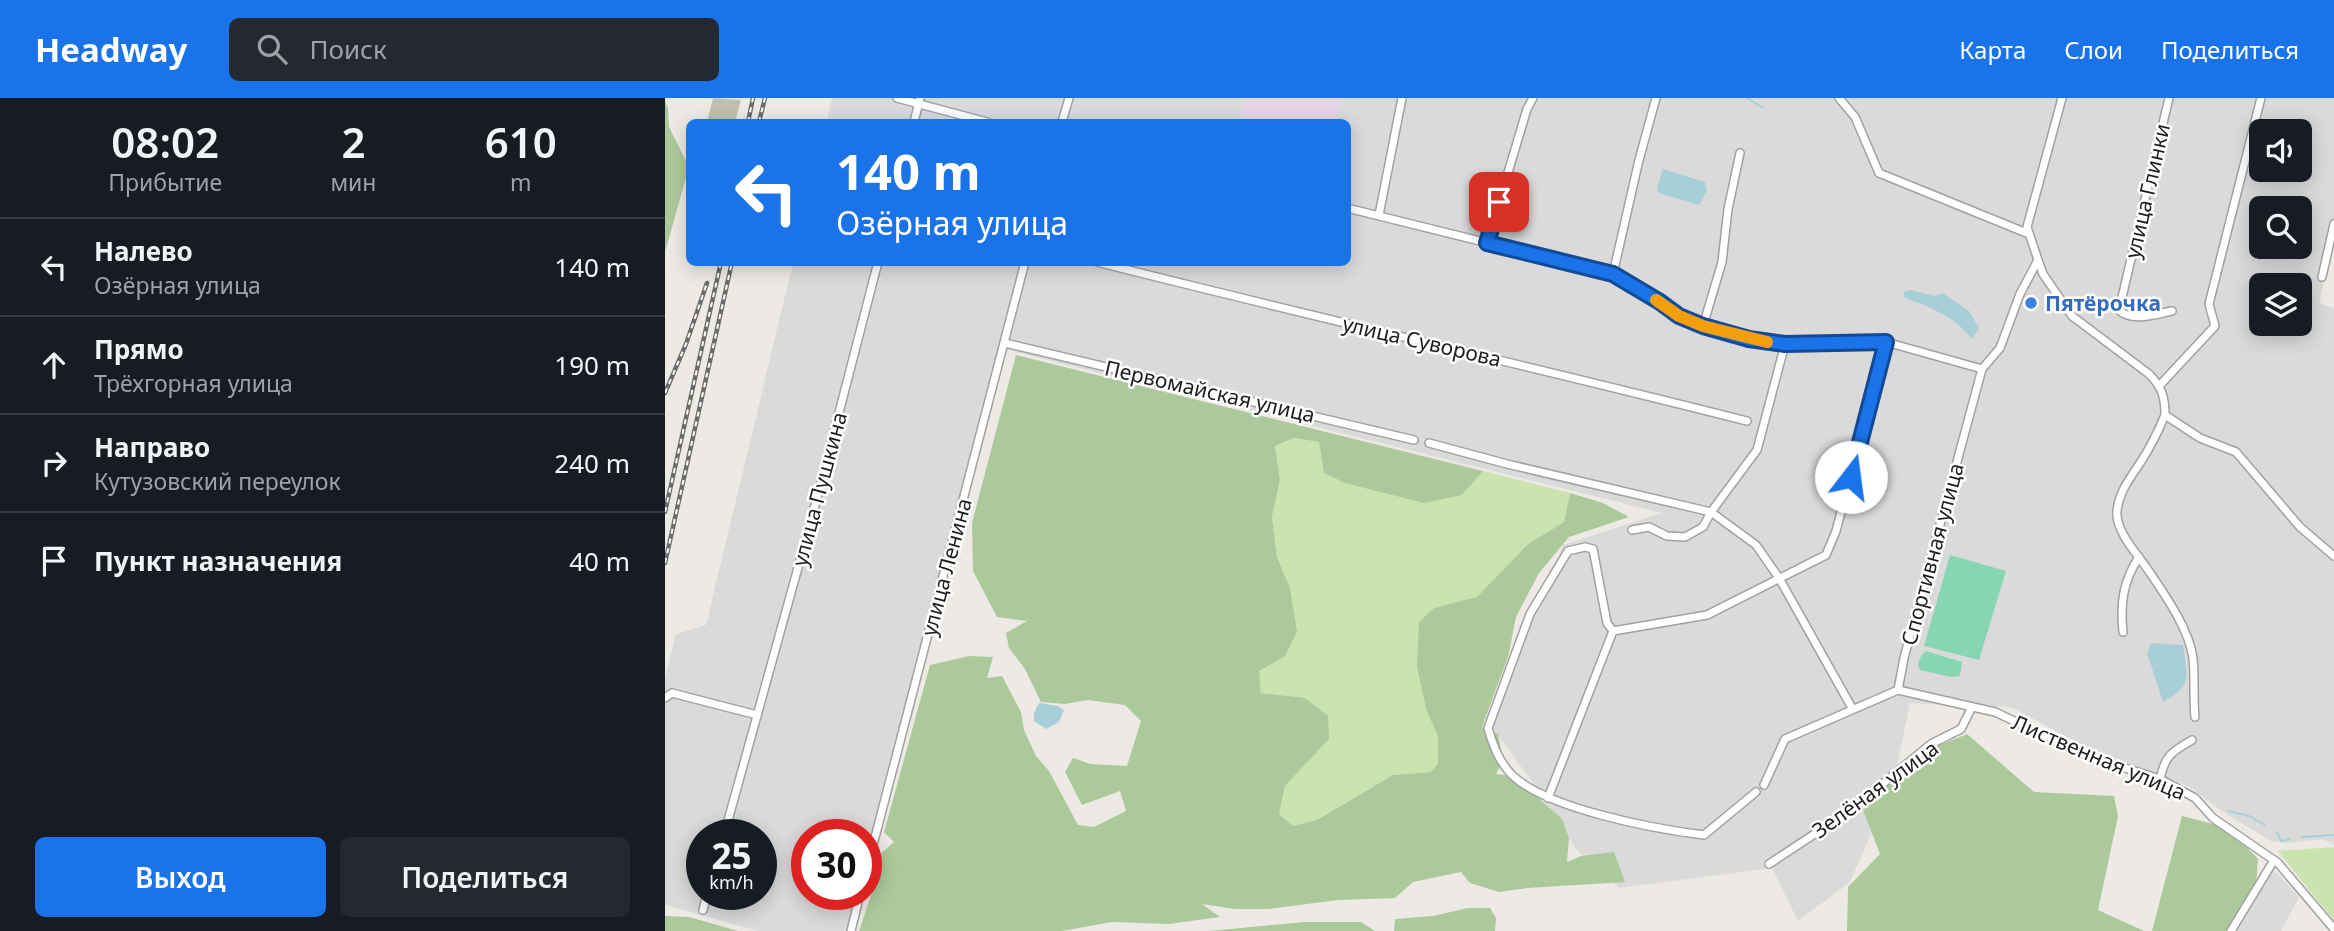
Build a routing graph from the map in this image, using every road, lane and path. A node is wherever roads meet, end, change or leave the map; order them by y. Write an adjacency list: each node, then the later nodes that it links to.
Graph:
1 (897, 98): 10 (street)
2 (1069, 98): 13 (street)
3 (1402, 98): 16 (street)
4 (1533, 98): 19 (street)
5 (1656, 98): 24 (street)
6 (1839, 98): 18 (street)
7 (2062, 98): 18 (street)
8 (2169, 98): 26 (street, улица Глинки)
9 (2261, 98): 32 (street)
10 (920, 101): 11 (street); 12 (street)
11 (915, 119)
12 (977, 119)
13 (1063, 119)
14 (1740, 153): 27 (street)
15 (1351, 209): 16 (street)
16 (1378, 215): 19 (street)
17 (2334, 224): 25 (street)
18 (2029, 234): 20 (street)
19 (1487, 243): 24 (street)
20 (2038, 260): 31 (street, Спортивная улица); 32 (street)
21 (877, 266): 48 (street, улица Пушкина)
22 (1024, 266): 29 (street, улица Ленина)
23 (1113, 266): 34 (street, улица Суворова)
24 (1613, 274): 27 (street)
25 (2322, 277)
26 (2172, 311)
27 (1703, 326): 30 (street)
28 (1886, 342): 30 (street); 31 (street); 41 (street)
29 (1005, 343): 35 (street, Первомайская улица); 56 (street, улица Ленина)
30 (1785, 344): 37 (street)
31 (1982, 369): 44 (street, Спортивная улица)
32 (2160, 385): 33 (street)
33 (2165, 415): 39 (street); 40 (street)
34 (1747, 421)
35 (1414, 440)
36 (1429, 443): 37 (street)
37 (1710, 512): 38 (street); 41 (street)
38 (1632, 530)
39 (2334, 556)
40 (2139, 557): 43 (street); 49 (street)
41 (1779, 578): 42 (street); 47 (street)
42 (1613, 631): 54 (street); 54 (street)
43 (2123, 632)
44 (1898, 690): 46 (street, Лиственная улица); 47 (street)
45 (665, 698): 48 (street)
46 (1972, 707): 51 (street, Лиственная улица); 58 (street, Зелёная улица)
47 (1852, 708): 52 (street)
48 (757, 716): 55 (street, улица Пушкина)
49 (2195, 718)
50 (2192, 740): 51 (street)
51 (2160, 779): 57 (street, Лиственная улица)
52 (1764, 785)
53 (1756, 792): 54 (street)
54 (1548, 798)
55 (728, 819)
56 (880, 819)
57 (2274, 860): 60 (street, Лиственная улица); 62 (street)
58 (1769, 863)
59 (856, 910): 61 (street)
60 (2334, 929)
61 (851, 931)
62 (2231, 931)

